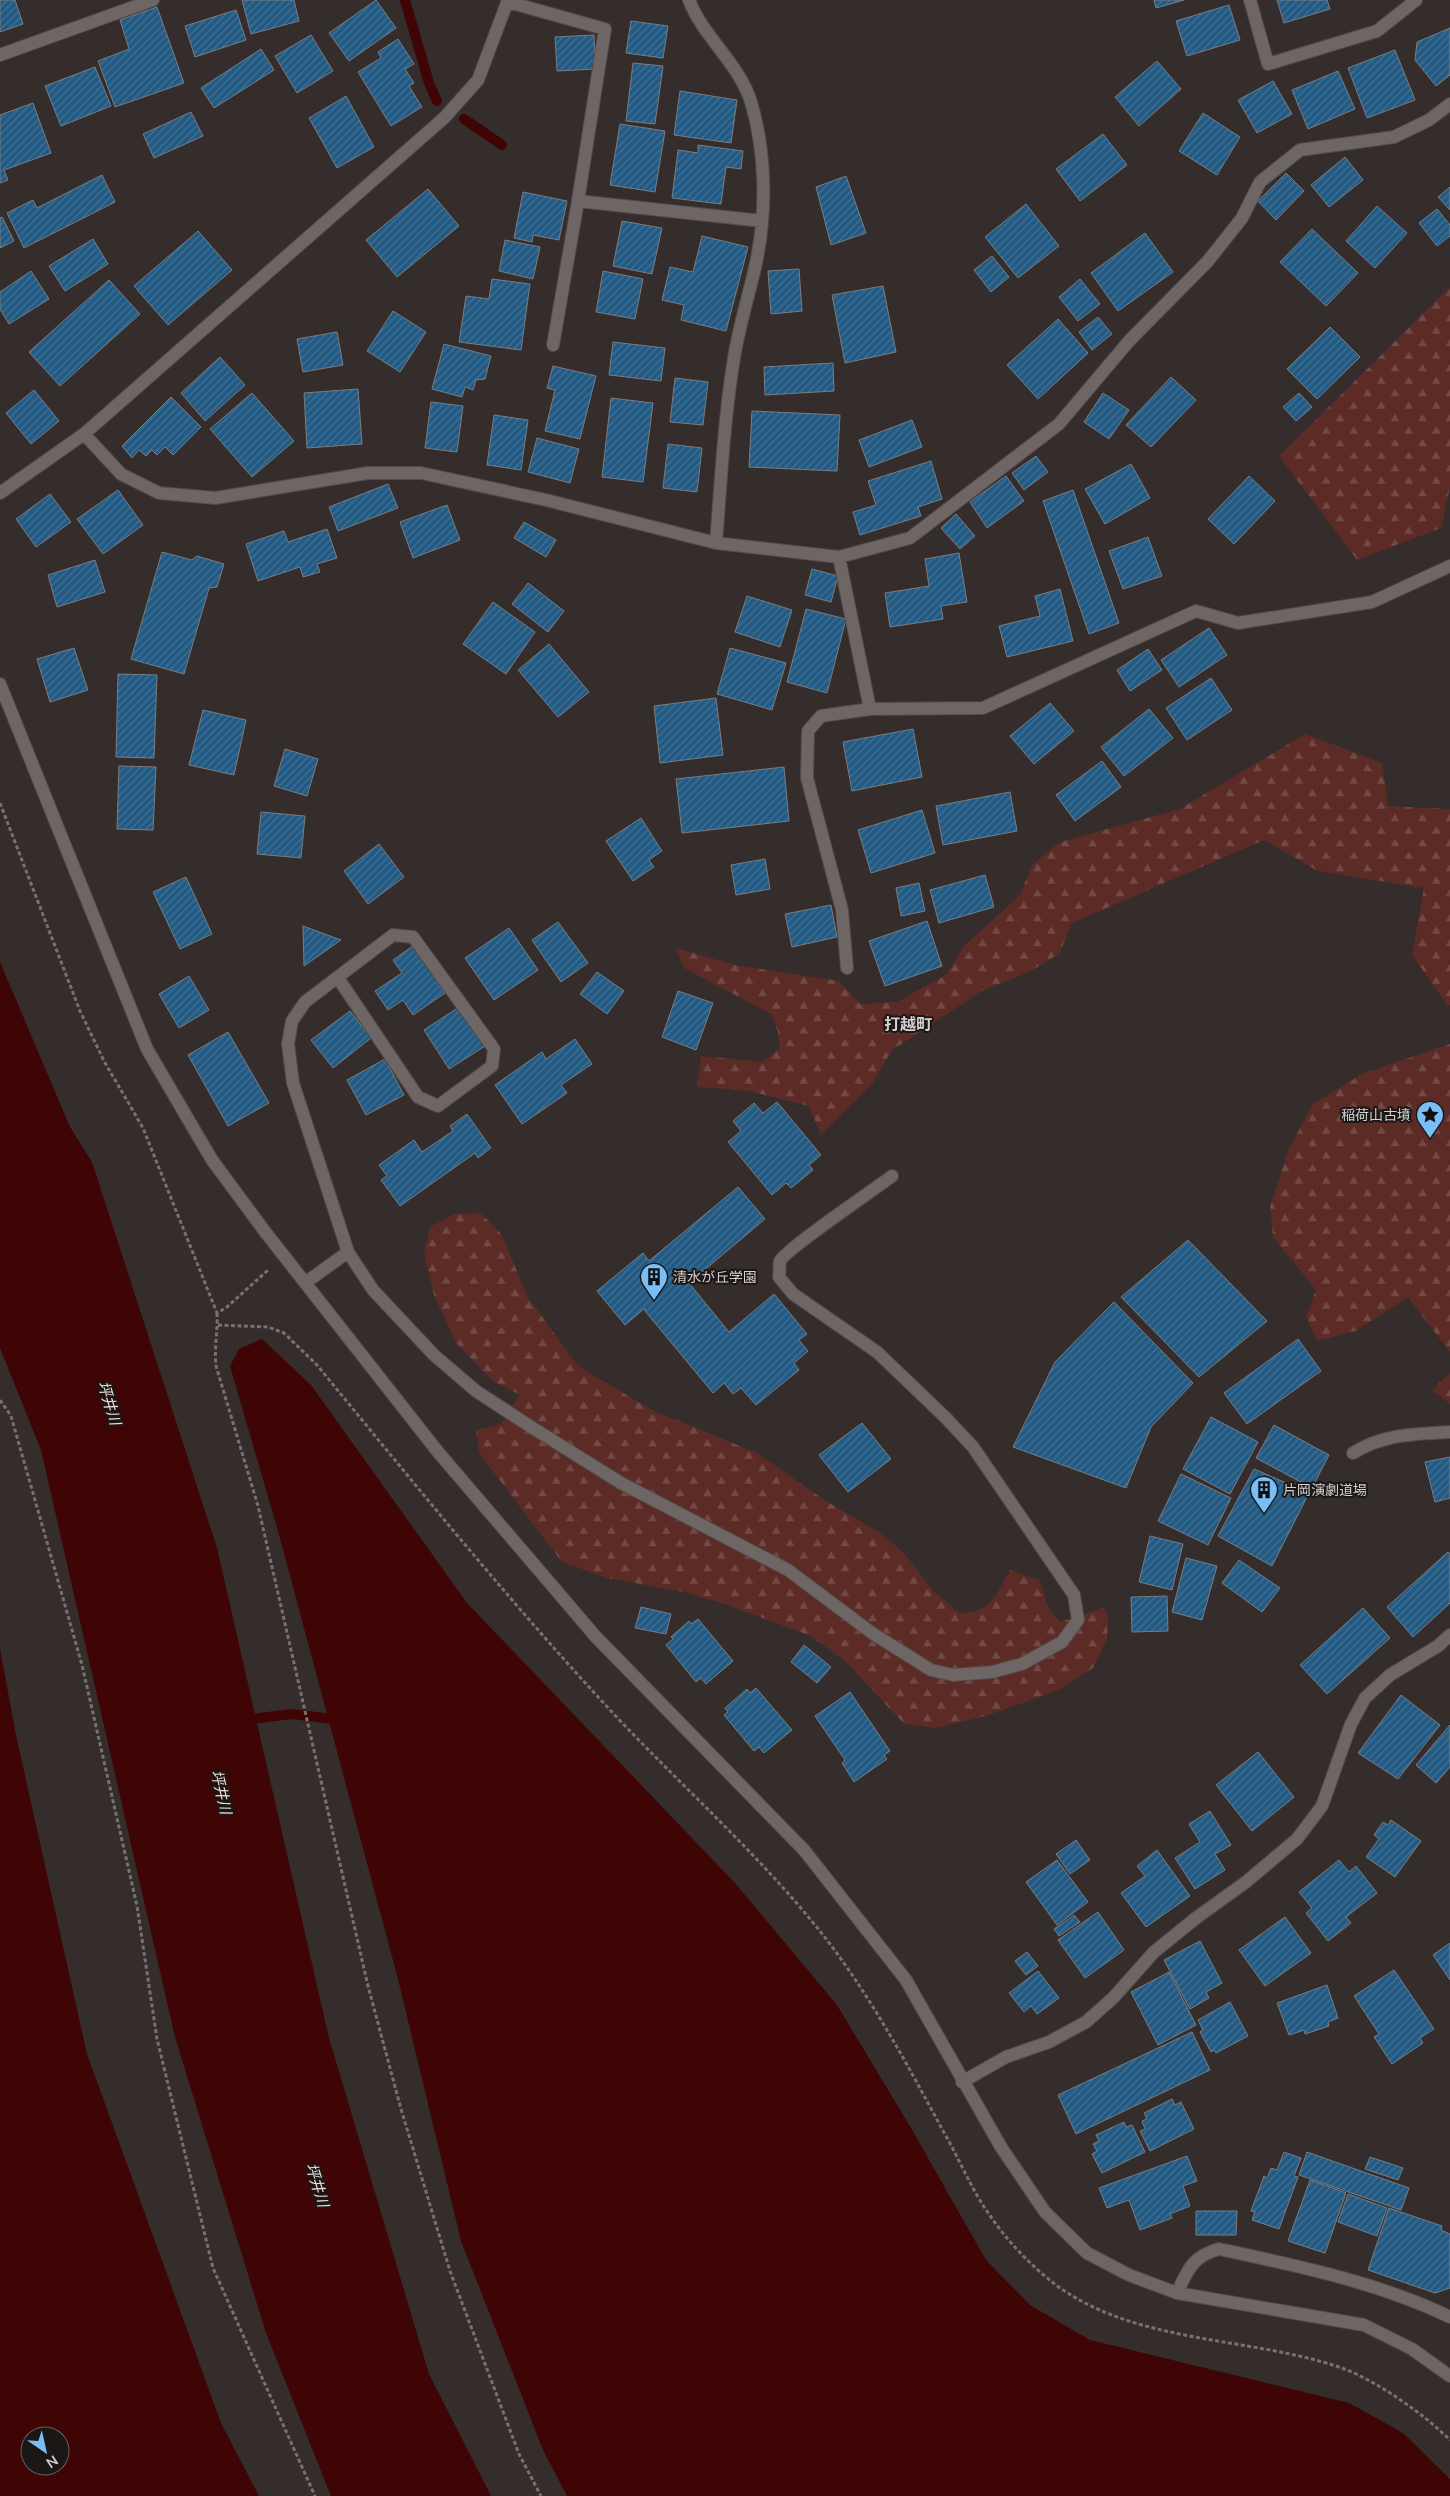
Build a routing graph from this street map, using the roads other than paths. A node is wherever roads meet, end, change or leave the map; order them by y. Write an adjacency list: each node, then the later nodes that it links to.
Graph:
1 (153, 0): 6 (street)
2 (689, 0): 9 (street)
3 (1250, 0): 4 (street)
4 (1415, 0)
5 (508, 1): 8 (street); 11 (street)
6 (0, 55)
7 (1450, 104): 14 (street)
8 (578, 201): 9 (street); 10 (street)
9 (762, 221): 13 (street)
10 (553, 345)
11 (84, 434): 12 (street); 13 (street)
12 (0, 493)
13 (716, 543): 14 (street)
14 (839, 557): 17 (street)
15 (1450, 566): 17 (street)
16 (0, 684): 22 (street)
17 (870, 709): 18 (street)
18 (847, 968)
19 (338, 978): 19 (street); 21 (street)
20 (892, 1176): 21 (street)
21 (348, 1252): 22 (street)
22 (305, 1283): 26 (street)
23 (1450, 1432): 24 (street)
24 (1353, 1453)
25 (1450, 1635): 26 (street)
26 (962, 2082): 27 (street)
27 (1177, 2293): 28 (street); 29 (street)
28 (1450, 2317)
29 (1450, 2376)

